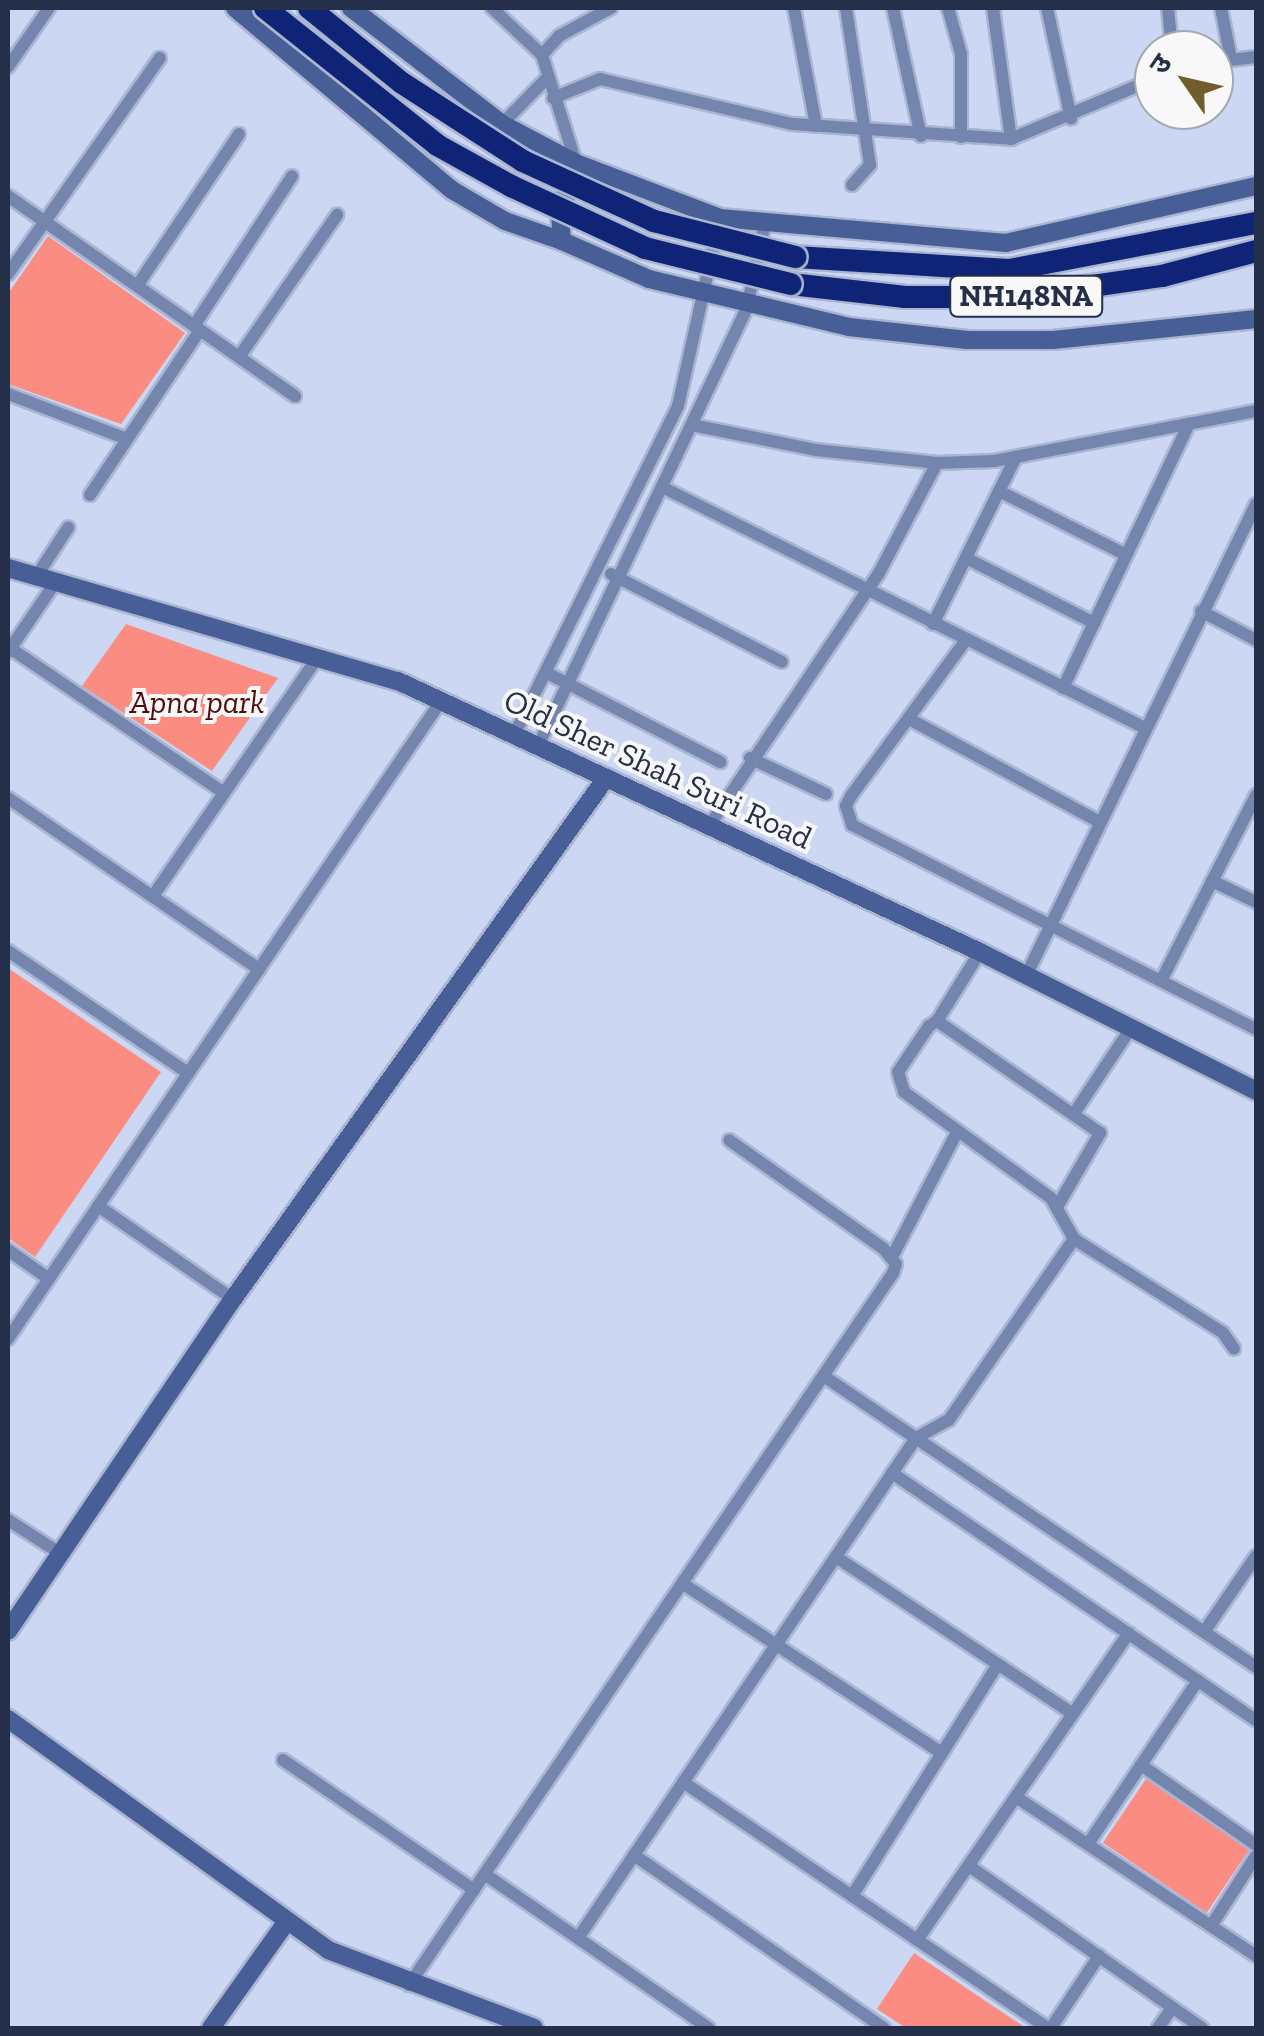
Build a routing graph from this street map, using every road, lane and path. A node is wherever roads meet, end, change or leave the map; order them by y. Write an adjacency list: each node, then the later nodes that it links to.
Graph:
1 (49, 8): 16 (street)
2 (234, 8): 38 (street)
3 (265, 8): 39 (highway, NH148NA, bridge)
4 (309, 8): 37 (highway, NH148NA, bridge)
5 (350, 8): 21 (street)
6 (492, 8): 14 (street)
7 (611, 8): 14 (street)
8 (794, 8): 22 (street)
9 (846, 8): 23 (street)
10 (893, 8): 25 (street)
11 (948, 8): 26 (street)
12 (992, 8): 27 (street)
13 (1047, 8): 20 (street)
14 (542, 55): 17 (street)
15 (160, 58): 35 (street)
16 (8, 67)
17 (548, 77): 19 (street); 21 (street)
18 (1134, 88): 20 (street)
19 (553, 98): 22 (street); 28 (street)
20 (1071, 118): 27 (street)
21 (502, 124): 28 (street)
22 (816, 126): 23 (street)
23 (868, 131): 25 (street); 30 (street)
24 (240, 134): 41 (street)
25 (921, 136): 26 (street)
26 (962, 137): 27 (street)
27 (1010, 139)
28 (576, 162): 34 (street); 38 (street)
29 (292, 176): 45 (street)
30 (852, 185)
31 (1256, 186): 36 (street)
32 (8, 196): 35 (street)
33 (337, 215): 46 (street)
34 (720, 218): 36 (street); 42 (street)
35 (44, 221): 40 (street); 41 (street)
36 (765, 223): 43 (street)
37 (1256, 223)
38 (562, 241): 42 (street)
39 (1256, 251)
40 (8, 274)
41 (137, 286): 45 (street)
42 (706, 296): 43 (street); 63 (street)
43 (747, 307): 44 (street); 51 (street)
44 (1256, 319)
45 (197, 328): 46 (street); 52 (street)
46 (239, 357): 48 (street)
47 (8, 394): 52 (street)
48 (294, 396)
49 (1256, 411): 50 (street)
50 (1189, 424): 53 (street); 60 (street)
51 (692, 425): 54 (street); 55 (street)
52 (127, 440): 57 (street)
53 (1016, 456): 54 (street); 56 (street)
54 (937, 463): 67 (street)
55 (662, 487): 65 (street); 67 (street)
56 (998, 492): 60 (street); 61 (street)
57 (90, 495)
58 (1255, 511): 68 (street)
59 (68, 528): 64 (street)
60 (1126, 555): 69 (street)
61 (966, 558): 69 (street); 70 (street)
62 (8, 568): 64 (street, Old Sher Shah Suri Road)
63 (601, 569): 65 (street); 76 (street)
64 (36, 577): 66 (street, Old Sher Shah Suri Road)
65 (618, 578): 75 (street); 77 (street)
66 (55, 583): 73 (street); 74 (street, Old Sher Shah Suri Road)
67 (866, 591): 70 (street); 84 (street)
68 (1201, 611): 72 (street); 81 (street)
69 (1094, 623): 78 (street)
70 (933, 624): 71 (street)
71 (966, 640): 78 (street); 80 (street)
72 (1256, 640)
73 (9, 650): 87 (street)
74 (317, 658): 79 (street, Old Sher Shah Suri Road); 87 (street)
75 (782, 662)
76 (547, 672): 77 (street); 82 (street)
77 (568, 684): 83 (street); 85 (street)
78 (1063, 688): 81 (street)
79 (441, 701): 82 (street, Old Sher Shah Suri Road); 99 (street)
80 (911, 720): 91 (street); 96 (street)
81 (1145, 728): 91 (street)
82 (514, 735): 83 (street, Old Sher Shah Suri Road)
83 (538, 746): 86 (street, Old Sher Shah Suri Road)
84 (750, 758): 88 (street); 92 (street)
85 (720, 762)
86 (606, 778): 92 (street, Old Sher Shah Suri Road); 116 (street)
87 (224, 793): 94 (street)
88 (826, 794)
89 (1256, 795): 93 (street)
90 (8, 798): 94 (street)
91 (1100, 822): 96 (street)
92 (709, 826): 98 (street, Old Sher Shah Suri Road)
93 (1212, 880): 95 (street); 101 (street)
94 (152, 896): 99 (street)
95 (1256, 902)
96 (1049, 928): 100 (street); 101 (street)
97 (8, 952): 105 (street)
98 (980, 952): 100 (street, Old Sher Shah Suri Road); 102 (street)
99 (259, 968): 105 (street)
100 (1026, 976): 103 (street, Old Sher Shah Suri Road)
101 (1160, 981): 104 (street)
102 (937, 1021): 107 (street); 108 (street)
103 (1131, 1028): 106 (street, Old Sher Shah Suri Road); 107 (street)
104 (1256, 1029)
105 (188, 1074): 110 (street)
106 (1256, 1090)
107 (1075, 1112): 111 (street)
108 (956, 1134): 111 (street); 114 (street)
109 (729, 1140): 114 (street)
110 (98, 1206): 115 (street); 116 (street)
111 (1058, 1207): 112 (street)
112 (1074, 1239): 118 (street); 120 (street)
113 (8, 1250): 115 (street)
114 (892, 1256): 119 (street)
115 (48, 1279): 117 (street)
116 (233, 1299): 123 (street)
117 (8, 1339)
118 (1234, 1349)
119 (825, 1377): 120 (street); 126 (street)
120 (916, 1438): 121 (street); 128 (street)
121 (892, 1473): 124 (street); 129 (street)
122 (8, 1520): 123 (street)
123 (58, 1552): 127 (street)
124 (836, 1556): 130 (street); 131 (street)
125 (1256, 1556): 128 (street)
126 (685, 1585): 130 (street); 147 (street)
127 (8, 1631)
128 (1204, 1632): 132 (street)
129 (1129, 1633): 133 (street); 134 (street)
130 (776, 1645): 137 (street); 140 (street)
131 (998, 1664): 134 (street); 137 (street)
132 (1256, 1667)
133 (1198, 1680): 136 (street); 139 (street)
134 (1073, 1714): 141 (street)
135 (8, 1718): 150 (street)
136 (1256, 1720)
137 (942, 1752): 149 (street)
138 (283, 1760): 148 (street)
139 (1141, 1766): 142 (street); 143 (street)
140 (684, 1782): 144 (street); 149 (street)
141 (1016, 1797): 142 (street); 146 (street)
142 (1088, 1844): 151 (street)
143 (1256, 1846)
144 (634, 1855): 152 (street); 161 (street)
145 (1256, 1856): 151 (street)
146 (969, 1866): 153 (street); 154 (street)
147 (486, 1875): 148 (street); 152 (street)
148 (474, 1890): 156 (street)
149 (852, 1896): 153 (street)
150 (285, 1924): 156 (street); 158 (street)
151 (1211, 1926): 155 (street)
152 (578, 1938): 160 (street)
153 (918, 1940): 162 (street)
154 (1099, 1956): 157 (street); 162 (street)
155 (1256, 1956)
156 (409, 1984): 159 (street)
157 (1172, 2008): 163 (street); 164 (street)
158 (211, 2028)
159 (534, 2028)
160 (709, 2028)
161 (884, 2028)
162 (1050, 2028)
163 (1158, 2028)
164 (1202, 2028)

